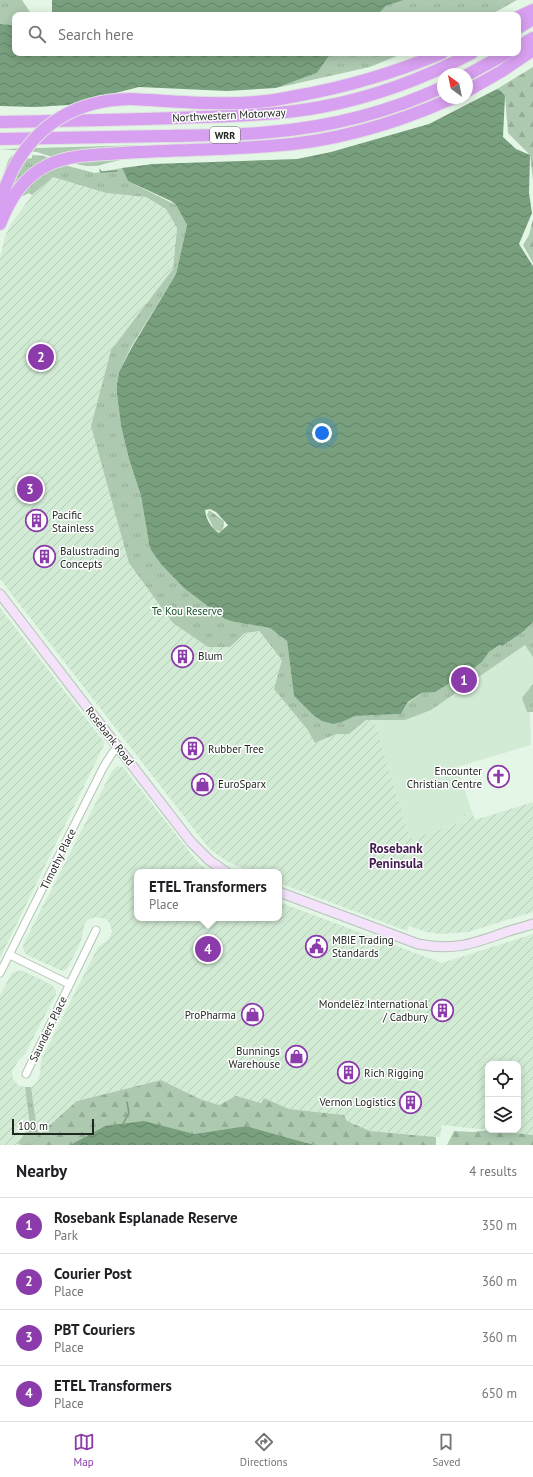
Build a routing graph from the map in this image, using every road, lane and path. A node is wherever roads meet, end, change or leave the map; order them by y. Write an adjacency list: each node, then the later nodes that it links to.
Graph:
1 (533, 10): 2 (highway)
2 (521, 16)
3 (533, 19): 4 (highway)
4 (521, 26)
5 (533, 38): 6 (highway)
6 (521, 45)
7 (533, 50): 12 (highway)
8 (434, 56): 17 (highway, bridge)
9 (466, 56): 15 (highway, Northwestern Motorway / WRR)
10 (502, 56): 11 (highway)
11 (473, 72)
12 (473, 88)
13 (437, 89): 16 (highway, Northwestern Motorway / WRR)
14 (439, 104): 18 (highway)
15 (0, 122)
16 (0, 139)
17 (0, 208)
18 (0, 224)
19 (0, 594): 20 (main road, Rosebank Road)
20 (118, 747): 21 (main road, Rosebank Road); 25 (street, Timothy Place)
21 (221, 869)
22 (282, 893): 23 (main road)
23 (533, 924)
24 (96, 930): 27 (street, Saunders Place)
25 (10, 955): 26 (street, Timothy Place); 27 (street, Saunders Place)
26 (0, 973)
27 (70, 984): 28 (street, Saunders Place)
28 (26, 1074)

